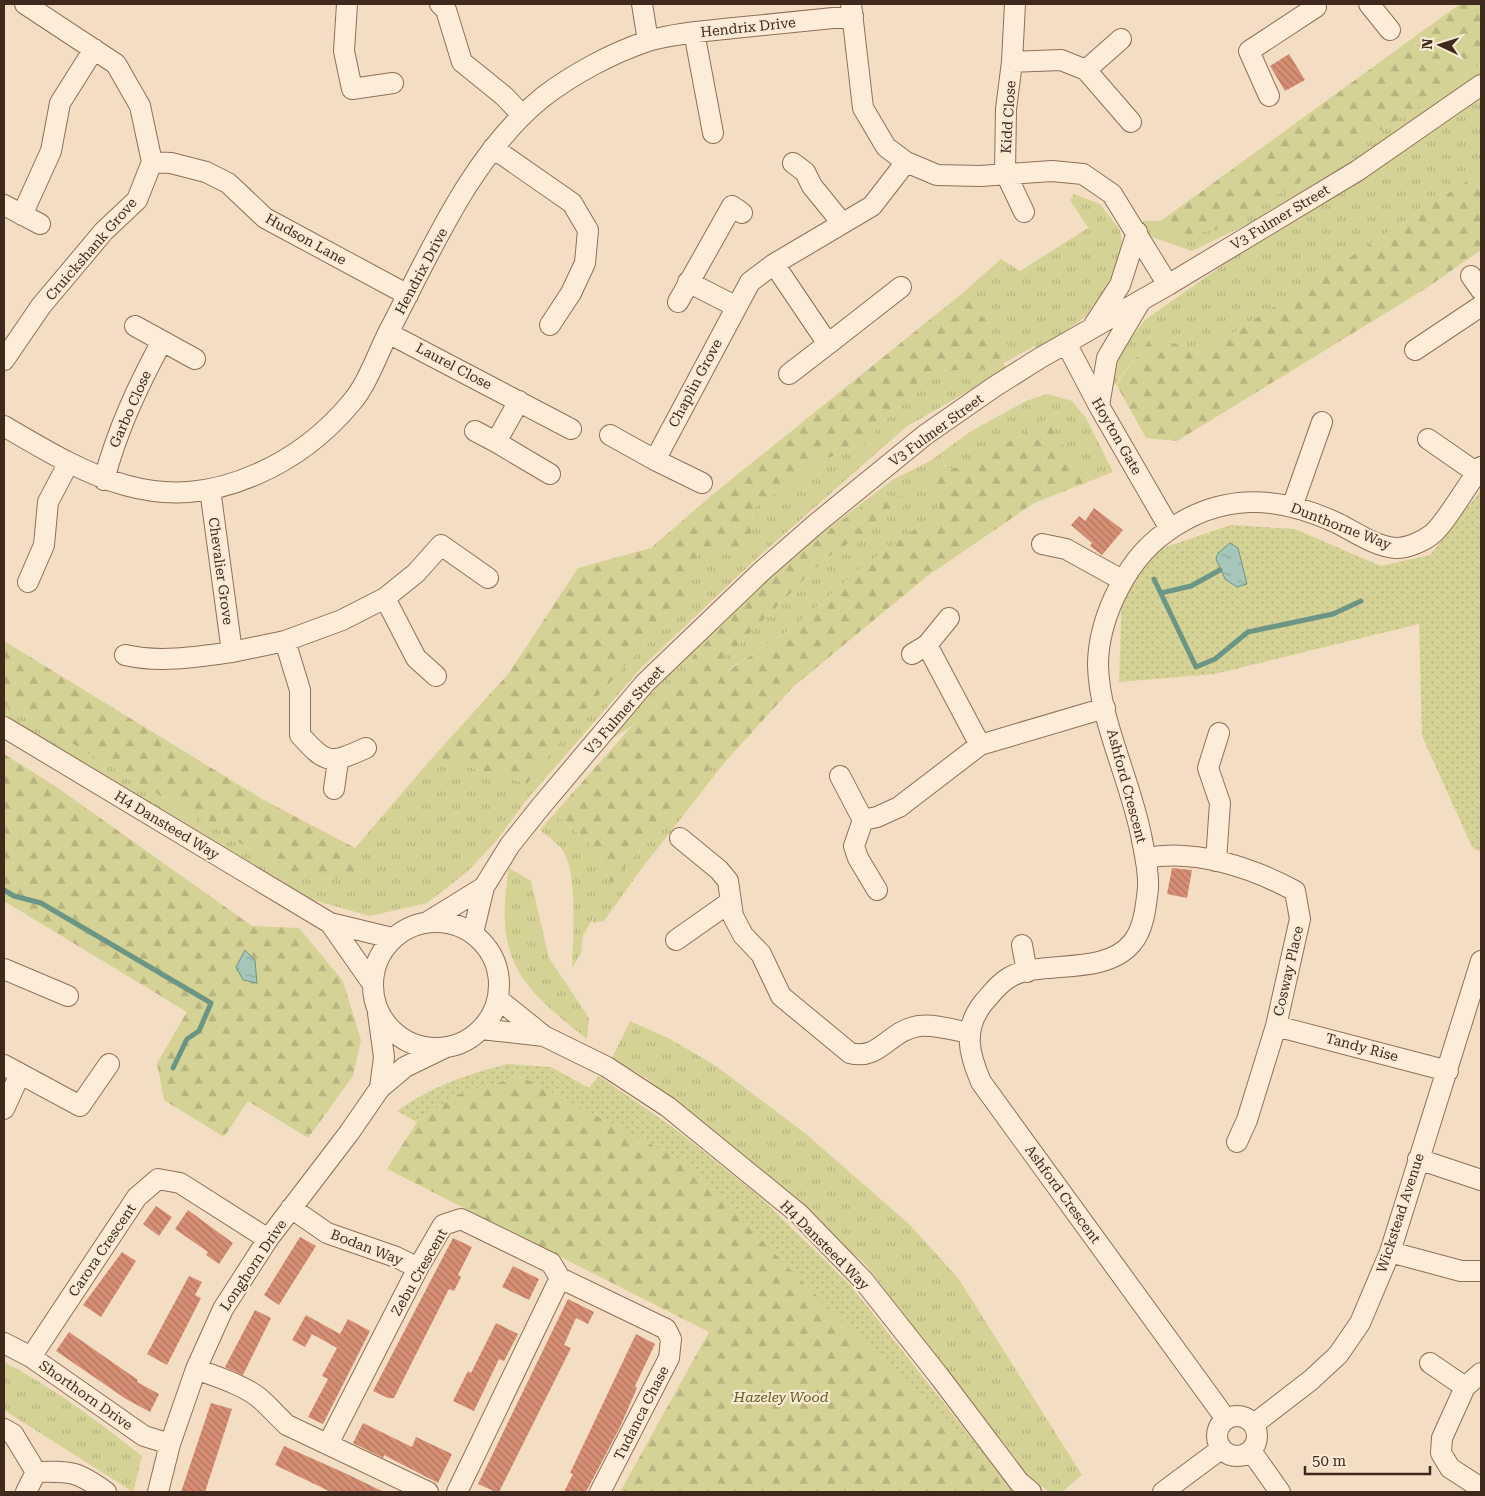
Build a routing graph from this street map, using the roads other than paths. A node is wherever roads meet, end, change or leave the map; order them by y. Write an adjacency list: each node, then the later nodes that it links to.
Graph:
1 (25, 4): 13 (street)
2 (346, 4): 16 (street)
3 (440, 4): 19 (street)
4 (642, 4): 12 (street)
5 (1015, 4): 14 (street, Kidd Close)
6 (1369, 4): 9 (street)
7 (1317, 5): 18 (street)
8 (852, 10): 10 (street, Hendrix Drive); 24 (street)
9 (1390, 30)
10 (694, 32): 12 (street, Hendrix Drive); 21 (street)
11 (1121, 40): 15 (street)
12 (648, 41): 19 (street, Hendrix Drive)
13 (94, 49): 23 (street); 30 (street)
14 (1012, 62): 15 (street, Kidd Close); 26 (street, Kidd Close)
15 (1086, 70): 20 (street, Kidd Close)
16 (393, 83)
17 (1481, 85): 36 (street, V3 Fulmer Street)
18 (1269, 96)
19 (522, 115): 22 (street, Hendrix Drive)
20 (1131, 122)
21 (713, 133)
22 (492, 148): 38 (street, Hendrix Drive); 43 (street)
23 (152, 162): 38 (street, Hudson Lane); 52 (street, Cruickshank Grove)
24 (906, 162): 26 (street); 31 (street, Chaplin Grove)
25 (793, 163): 31 (street)
26 (1005, 172): 28 (street); 33 (street)
27 (4, 205): 30 (street)
28 (1024, 212)
29 (742, 213): 35 (street)
30 (22, 215): 32 (street)
31 (842, 223): 34 (street, Chaplin Grove)
32 (40, 224)
33 (1137, 232): 36 (street); 45 (street)
34 (774, 264): 41 (street, Chaplin Grove); 49 (street)
35 (688, 282): 40 (street); 41 (street)
36 (1168, 285): 39 (street, V3 Fulmer Street)
37 (901, 287): 49 (street)
38 (408, 295): 46 (street, Hendrix Drive)
39 (1142, 300): 45 (street, V3 Fulmer Street); 55 (street)
40 (678, 302)
41 (735, 306): 63 (street, Chaplin Grove)
42 (1481, 306): 50 (street)
43 (550, 325)
44 (135, 326): 47 (street)
45 (1091, 329): 48 (street, V3 Fulmer Street)
46 (388, 332): 54 (street, Laurel Close); 69 (street, Hendrix Drive)
47 (162, 341): 51 (street); 67 (street, Garbo Close)
48 (1066, 343): 55 (street, Hoyton Gate); 94 (street, V3 Fulmer Street)
49 (828, 344): 53 (street)
50 (1415, 350)
51 (195, 359)
52 (4, 360)
53 (789, 374)
54 (519, 401): 58 (street, Laurel Close); 62 (street)
55 (1099, 406): 71 (street, Hoyton Gate)
56 (1322, 422): 70 (street)
57 (4, 426): 64 (street, Hendrix Drive)
58 (571, 429)
59 (475, 431): 62 (street)
60 (610, 435): 63 (street)
61 (1428, 438): 65 (street)
62 (496, 442): 66 (street)
63 (655, 460): 68 (street)
64 (68, 464): 67 (street, Hendrix Drive); 75 (street)
65 (1479, 470): 70 (street, Dunthorne Way)
66 (550, 474)
67 (104, 480): 69 (street, Hendrix Drive)
68 (702, 483)
69 (210, 489): 79 (street, Chevalier Grove)
70 (1292, 507): 71 (street, Dunthorne Way)
71 (1170, 529): 74 (street, Ashford Crescent)
72 (1042, 544): 74 (street)
73 (488, 578): 76 (street)
74 (1122, 580): 82 (street, Ashford Crescent)
75 (28, 582)
76 (385, 598): 78 (street); 81 (street)
77 (949, 618): 85 (street)
78 (285, 641): 79 (street); 87 (street)
79 (232, 652): 80 (street)
80 (125, 655)
81 (436, 676)
82 (1105, 708): 85 (street); 92 (street, Ashford Crescent)
83 (4, 727): 98 (street, H4 Dansteed Way)
84 (1219, 733): 93 (street)
85 (980, 745): 90 (street)
86 (366, 748): 87 (street)
87 (338, 761): 89 (street)
88 (840, 776): 90 (street)
89 (334, 789)
90 (863, 820): 95 (street)
91 (680, 838): 96 (street)
92 (1146, 858): 93 (street, Cosway Place); 105 (street, Ashford Crescent)
93 (1216, 861): 110 (street, Cosway Place)
94 (484, 887): 97 (street, V3 Fulmer Street); 99 (street, V3 Fulmer Street)
95 (877, 890)
96 (730, 902): 101 (street); 112 (street)
97 (429, 922): 99 (street); 100 (street)
98 (330, 923): 100 (street, H4 Dansteed Way); 106 (street, H4 Dansteed Way)
99 (473, 933): 108 (street)
100 (392, 938): 106 (street)
101 (676, 940)
102 (1022, 945): 105 (street)
103 (1481, 961): 117 (street, Wickstead Avenue)
104 (4, 969): 107 (street)
105 (1027, 972): 112 (street, Ashford Crescent)
106 (372, 983): 109 (street)
107 (68, 996)
108 (498, 999): 111 (street); 113 (street, H4 Dansteed Way)
109 (378, 1012): 114 (street); 118 (street, Longhorn Drive)
110 (1276, 1026): 117 (street, Tandy Rise); 120 (street, Cosway Place)
111 (481, 1029): 113 (street, H4 Dansteed Way); 114 (street)
112 (969, 1033): 135 (street, Ashford Crescent)
113 (544, 1036): 150 (street, H4 Dansteed Way)
114 (444, 1048): 118 (street, Longhorn Drive)
115 (109, 1064): 116 (street)
116 (12, 1070): 119 (street)
117 (1448, 1071): 121 (street, Wickstead Avenue)
118 (380, 1088): 123 (street, Longhorn Drive)
119 (4, 1109)
120 (1238, 1142)
121 (1418, 1160): 122 (street); 125 (street, Wickstead Avenue)
122 (1481, 1180)
123 (292, 1208): 124 (street, Longhorn Drive); 126 (street, Bodan Way)
124 (268, 1239): 130 (street, Carora Crescent); 132 (street, Longhorn Drive)
125 (1390, 1252): 127 (street); 136 (street, Wickstead Avenue)
126 (418, 1268): 128 (street, Zebu Crescent); 139 (street, Zebu Crescent)
127 (1481, 1271)
128 (560, 1278): 148 (street); 149 (street, Tudanca Chase)
129 (4, 1343): 130 (street, Shorthorn Drive)
130 (31, 1357): 138 (street, Shorthorn Drive)
131 (1430, 1363): 134 (street)
132 (196, 1369): 138 (street, Longhorn Drive); 139 (street)
133 (1481, 1374): 134 (street)
134 (1465, 1387): 143 (street)
135 (1226, 1419): 136 (street); 140 (street)
136 (1254, 1424): 141 (street)
137 (4, 1429): 142 (street)
138 (170, 1444): 146 (street, Longhorn Drive)
139 (328, 1444): 147 (street)
140 (1221, 1449): 141 (street); 151 (street)
141 (1251, 1451): 152 (street)
142 (36, 1472): 144 (street); 145 (street)
143 (1481, 1488)
144 (26, 1492)
145 (106, 1492)
146 (158, 1492)
147 (428, 1492)
148 (456, 1492)
149 (600, 1492)
150 (1031, 1492)
151 (1163, 1492)
152 (1280, 1492)

